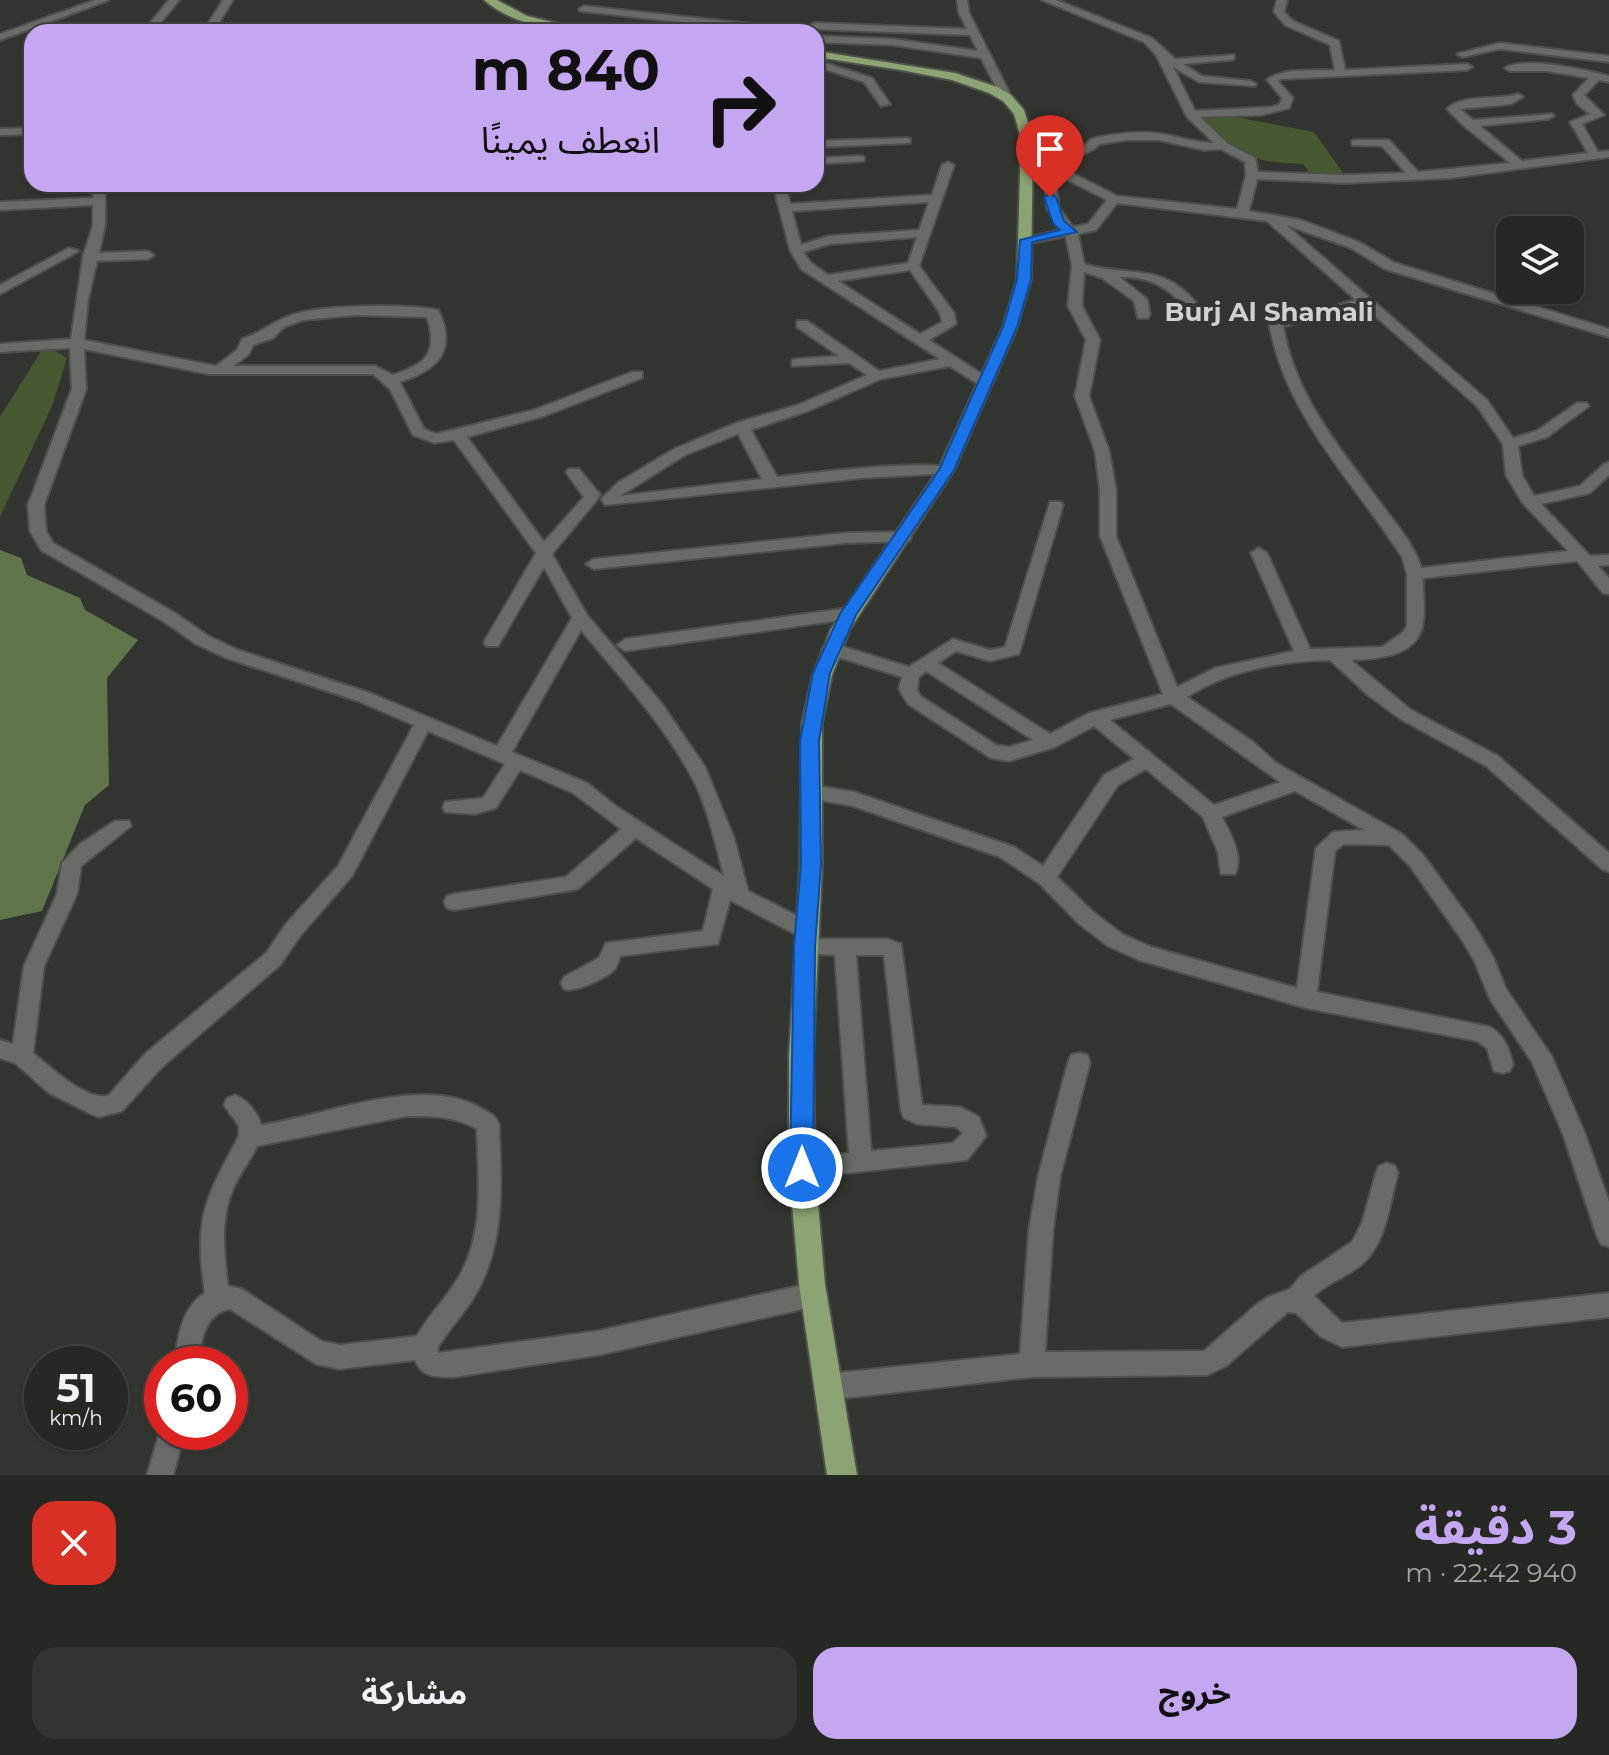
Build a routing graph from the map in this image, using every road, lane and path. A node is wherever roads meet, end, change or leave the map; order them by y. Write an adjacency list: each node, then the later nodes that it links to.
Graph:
1 (104, 0): 10 (street)
2 (174, 0): 11 (street)
3 (228, 0): 12 (street)
4 (489, 0): 13 (main road)
5 (962, 0): 18 (street)
6 (1047, 0): 21 (street)
7 (1282, 0): 31 (street)
8 (584, 9): 9 (street)
9 (679, 20): 14 (street); 15 (street)
10 (37, 24)
11 (154, 24)
12 (213, 24)
13 (540, 24)
14 (676, 24)
15 (721, 24)
16 (824, 26): 18 (street)
17 (24, 28): 19 (street)
18 (974, 32): 24 (street)
19 (0, 37)
20 (824, 39): 24 (street)
21 (1161, 54): 27 (street); 37 (street)
22 (1462, 54): 26 (street)
23 (824, 55): 35 (main road)
24 (984, 55): 35 (street)
25 (1230, 57): 27 (street)
26 (1609, 59)
27 (1175, 62): 33 (street)
28 (824, 66): 36 (street)
29 (1467, 67): 31 (street)
30 (1510, 68): 32 (street)
31 (1340, 71): 37 (street)
32 (1603, 78): 47 (street)
33 (1251, 84)
34 (1518, 97): 39 (street)
35 (1007, 98): 52 (main road)
36 (885, 104)
37 (1191, 115): 45 (street)
38 (1548, 116): 39 (street)
39 (1468, 124): 50 (street)
40 (24, 131): 41 (street)
41 (0, 132)
42 (906, 141): 44 (street)
43 (1356, 143): 55 (street)
44 (824, 144)
45 (1223, 145): 53 (street); 54 (street)
46 (1609, 154): 47 (street)
47 (1595, 156): 50 (street)
48 (860, 159): 49 (street)
49 (824, 161)
50 (1517, 163): 55 (street)
51 (948, 165): 58 (street)
52 (1027, 170): 53 (street); 67 (main road)
53 (1051, 172): 59 (street); 65 (street)
54 (1252, 175): 55 (street); 63 (street)
55 (1414, 175)
56 (100, 192): 60 (street)
57 (781, 192): 62 (street)
58 (937, 198): 62 (street); 66 (street)
59 (1114, 199): 63 (street); 65 (street)
60 (101, 201): 61 (street); 71 (street)
61 (0, 206)
62 (786, 208): 68 (street)
63 (1242, 213): 64 (street)
64 (1271, 219): 77 (street); 81 (street)
65 (1071, 232): 67 (street); 73 (street)
66 (923, 233): 68 (street); 72 (street)
67 (1026, 240): 92 (main road)
68 (796, 250): 75 (street)
69 (73, 251): 76 (street)
70 (148, 255): 71 (street)
71 (89, 257): 83 (street)
72 (913, 266): 75 (street); 82 (street)
73 (1078, 266): 74 (street); 119 (street)
74 (1107, 275): 78 (street); 79 (street)
75 (824, 279): 82 (street)
76 (0, 290)
77 (1363, 302): 96 (street); 109 (street)
78 (1191, 305)
79 (1143, 315)
80 (802, 324): 85 (street)
81 (1609, 333)
82 (919, 340): 86 (street)
83 (77, 343): 84 (street); 88 (street); 121 (street)
84 (0, 348)
85 (849, 359): 87 (street); 90 (street)
86 (952, 361): 90 (street); 92 (street)
87 (797, 363)
88 (219, 370): 91 (street); 91 (street)
89 (637, 375): 95 (street)
90 (877, 376): 94 (street)
91 (393, 380): 95 (street)
92 (986, 383): 98 (main road)
93 (1582, 406): 96 (street)
94 (741, 426): 100 (street); 100 (street)
95 (458, 435): 104 (street)
96 (1510, 444): 101 (street)
97 (1609, 467): 101 (street)
98 (946, 470): 100 (street); 103 (main road)
99 (574, 472): 104 (street)
100 (771, 481)
101 (1530, 502): 106 (street)
102 (1055, 505): 118 (street)
103 (903, 537): 108 (street); 111 (main road)
104 (544, 553): 112 (street); 113 (street)
105 (1259, 553): 116 (street)
106 (1584, 558): 107 (street); 109 (street); 110 (street)
107 (1609, 560)
108 (594, 564)
109 (1415, 574): 117 (street)
110 (1609, 589)
111 (848, 614): 114 (street); 115 (main road)
112 (580, 618): 123 (street); 135 (street)
113 (492, 642)
114 (625, 645)
115 (831, 649): 118 (street); 126 (main road)
116 (1304, 655): 117 (street); 119 (street)
117 (1335, 655): 132 (street)
118 (918, 669): 122 (street); 122 (street)
119 (1174, 697): 120 (street); 125 (street)
120 (1095, 717): 122 (street); 124 (street)
121 (423, 724): 123 (street); 142 (street)
122 (1049, 742)
123 (508, 759): 127 (street); 130 (street)
124 (1149, 759): 128 (street); 134 (street)
125 (1295, 784): 128 (street); 131 (street)
126 (811, 792): 134 (street); 137 (main road)
127 (452, 807)
128 (1211, 813): 133 (street)
129 (122, 826): 142 (street)
130 (635, 828): 135 (street); 136 (street)
131 (1390, 838): 140 (street); 150 (street)
132 (1609, 864)
133 (1228, 869)
134 (1046, 878): 140 (street)
135 (731, 891): 137 (street); 139 (street)
136 (454, 902)
137 (805, 939): 138 (street); 148 (main road)
138 (845, 947): 147 (street); 147 (street)
139 (571, 983)
140 (1306, 999): 144 (street)
141 (0, 1049): 142 (street)
142 (22, 1056)
143 (1079, 1062): 157 (street)
144 (1502, 1064)
145 (235, 1105): 146 (street)
146 (250, 1137): 152 (street); 156 (street)
147 (861, 1162): 148 (street)
148 (802, 1168): 151 (main road)
149 (1387, 1173): 153 (street)
150 (1609, 1236)
151 (812, 1295): 156 (street); 158 (main road)
152 (218, 1297): 155 (street); 156 (street)
153 (1297, 1300): 154 (street); 157 (street)
154 (1609, 1305)
155 (188, 1346)
156 (424, 1347)
157 (1032, 1365): 158 (street)
158 (827, 1387): 161 (main road)
159 (167, 1450): 160 (street)
160 (160, 1475)
161 (842, 1475)

